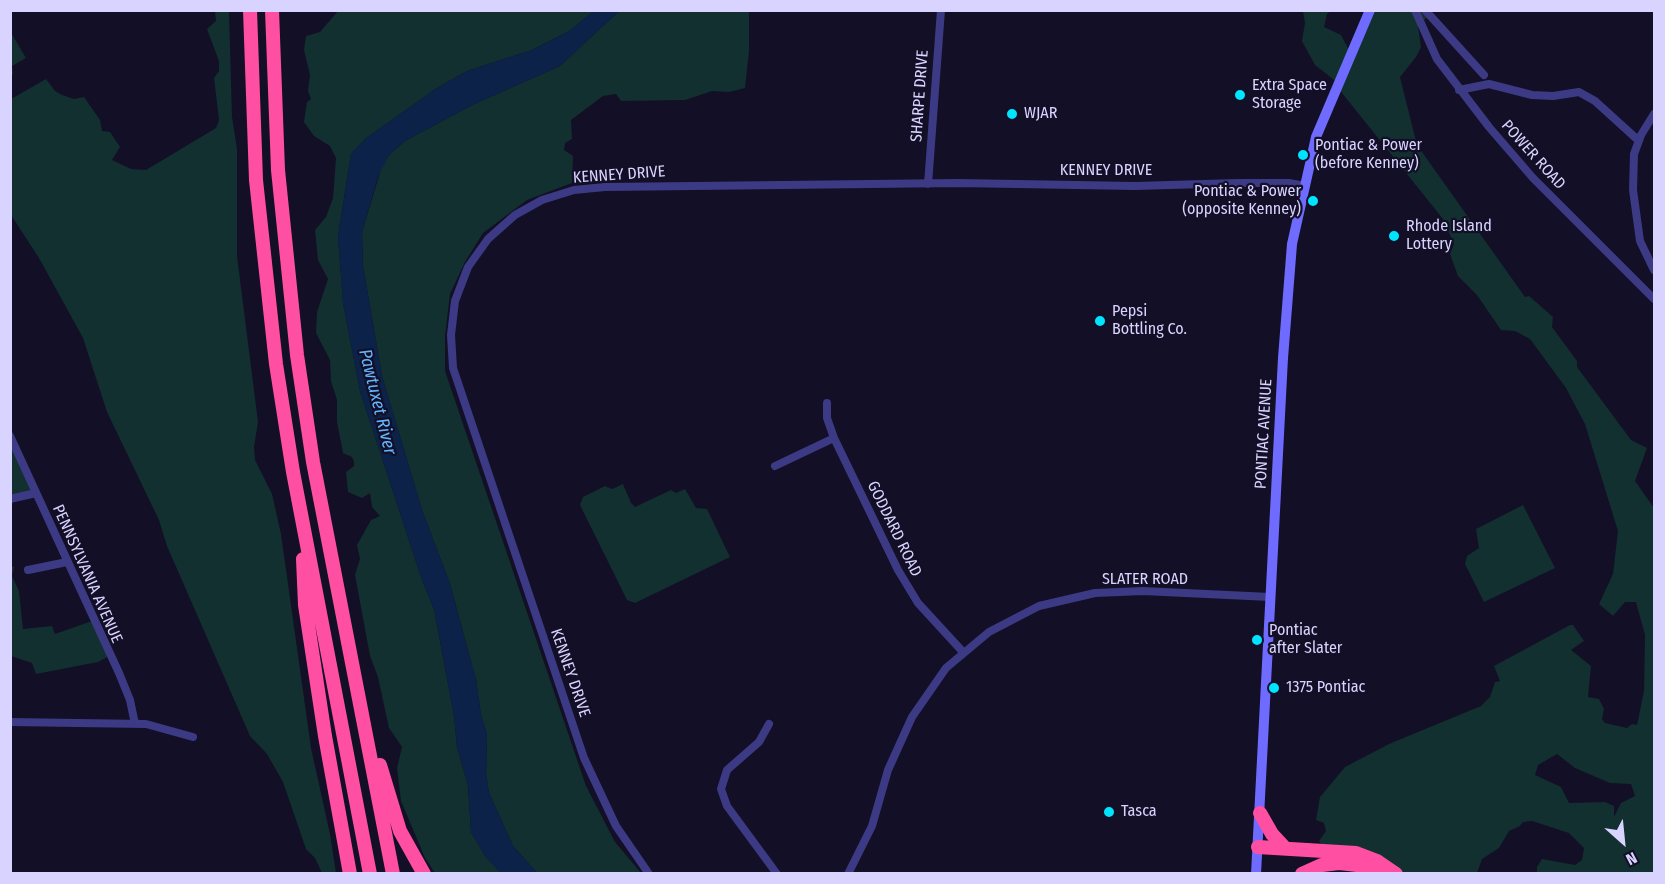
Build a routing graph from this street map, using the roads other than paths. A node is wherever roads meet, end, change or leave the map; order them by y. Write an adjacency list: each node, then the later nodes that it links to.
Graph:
1 (250, 10): 21 (highway)
2 (272, 10): 26 (highway)
3 (941, 10): 11 (street, SHARPE DRIVE)
4 (1370, 10): 12 (main road, PONTIAC AVENUE)
5 (1415, 10): 8 (street, POWER ROAD)
6 (1425, 10): 7 (street)
7 (1484, 75)
8 (1459, 90): 10 (street); 14 (street, POWER ROAD)
9 (1654, 114): 10 (street)
10 (1639, 141): 13 (street)
11 (928, 184): 12 (street, KENNEY DRIVE); 38 (street, KENNEY DRIVE)
12 (1305, 186): 24 (main road, PONTIAC AVENUE)
13 (1654, 270)
14 (1654, 298)
15 (827, 403): 17 (street, GODDARD ROAD)
16 (10, 436): 19 (street, PENNSYLVANIA AVENUE)
17 (834, 438): 18 (street); 25 (street, GODDARD ROAD)
18 (775, 466)
19 (36, 493): 20 (street); 22 (street, PENNSYLVANIA AVENUE)
20 (10, 499)
21 (303, 524): 34 (highway); 35 (highway)
22 (67, 562): 23 (street); 28 (street, PENNSYLVANIA AVENUE)
23 (28, 570)
24 (1270, 597): 25 (street, SLATER ROAD); 31 (main road, PONTIAC AVENUE)
25 (963, 652): 40 (street, SLATER ROAD)
26 (356, 684): 36 (highway); 37 (highway)
27 (10, 722): 28 (street)
28 (135, 724): 30 (street)
29 (769, 724): 39 (street)
30 (193, 736)
31 (1260, 813): 32 (main road, PONTIAC AVENUE); 33 (highway)
32 (1257, 847): 33 (highway); 41 (main road, PONTIAC AVENUE)
33 (1286, 848): 44 (highway)
34 (349, 873)
35 (370, 873)
36 (393, 873)
37 (424, 873)
38 (649, 873)
39 (777, 873)
40 (848, 873)
41 (1256, 873)
42 (1302, 873): 43 (highway)
43 (1377, 873)
44 (1396, 873)

